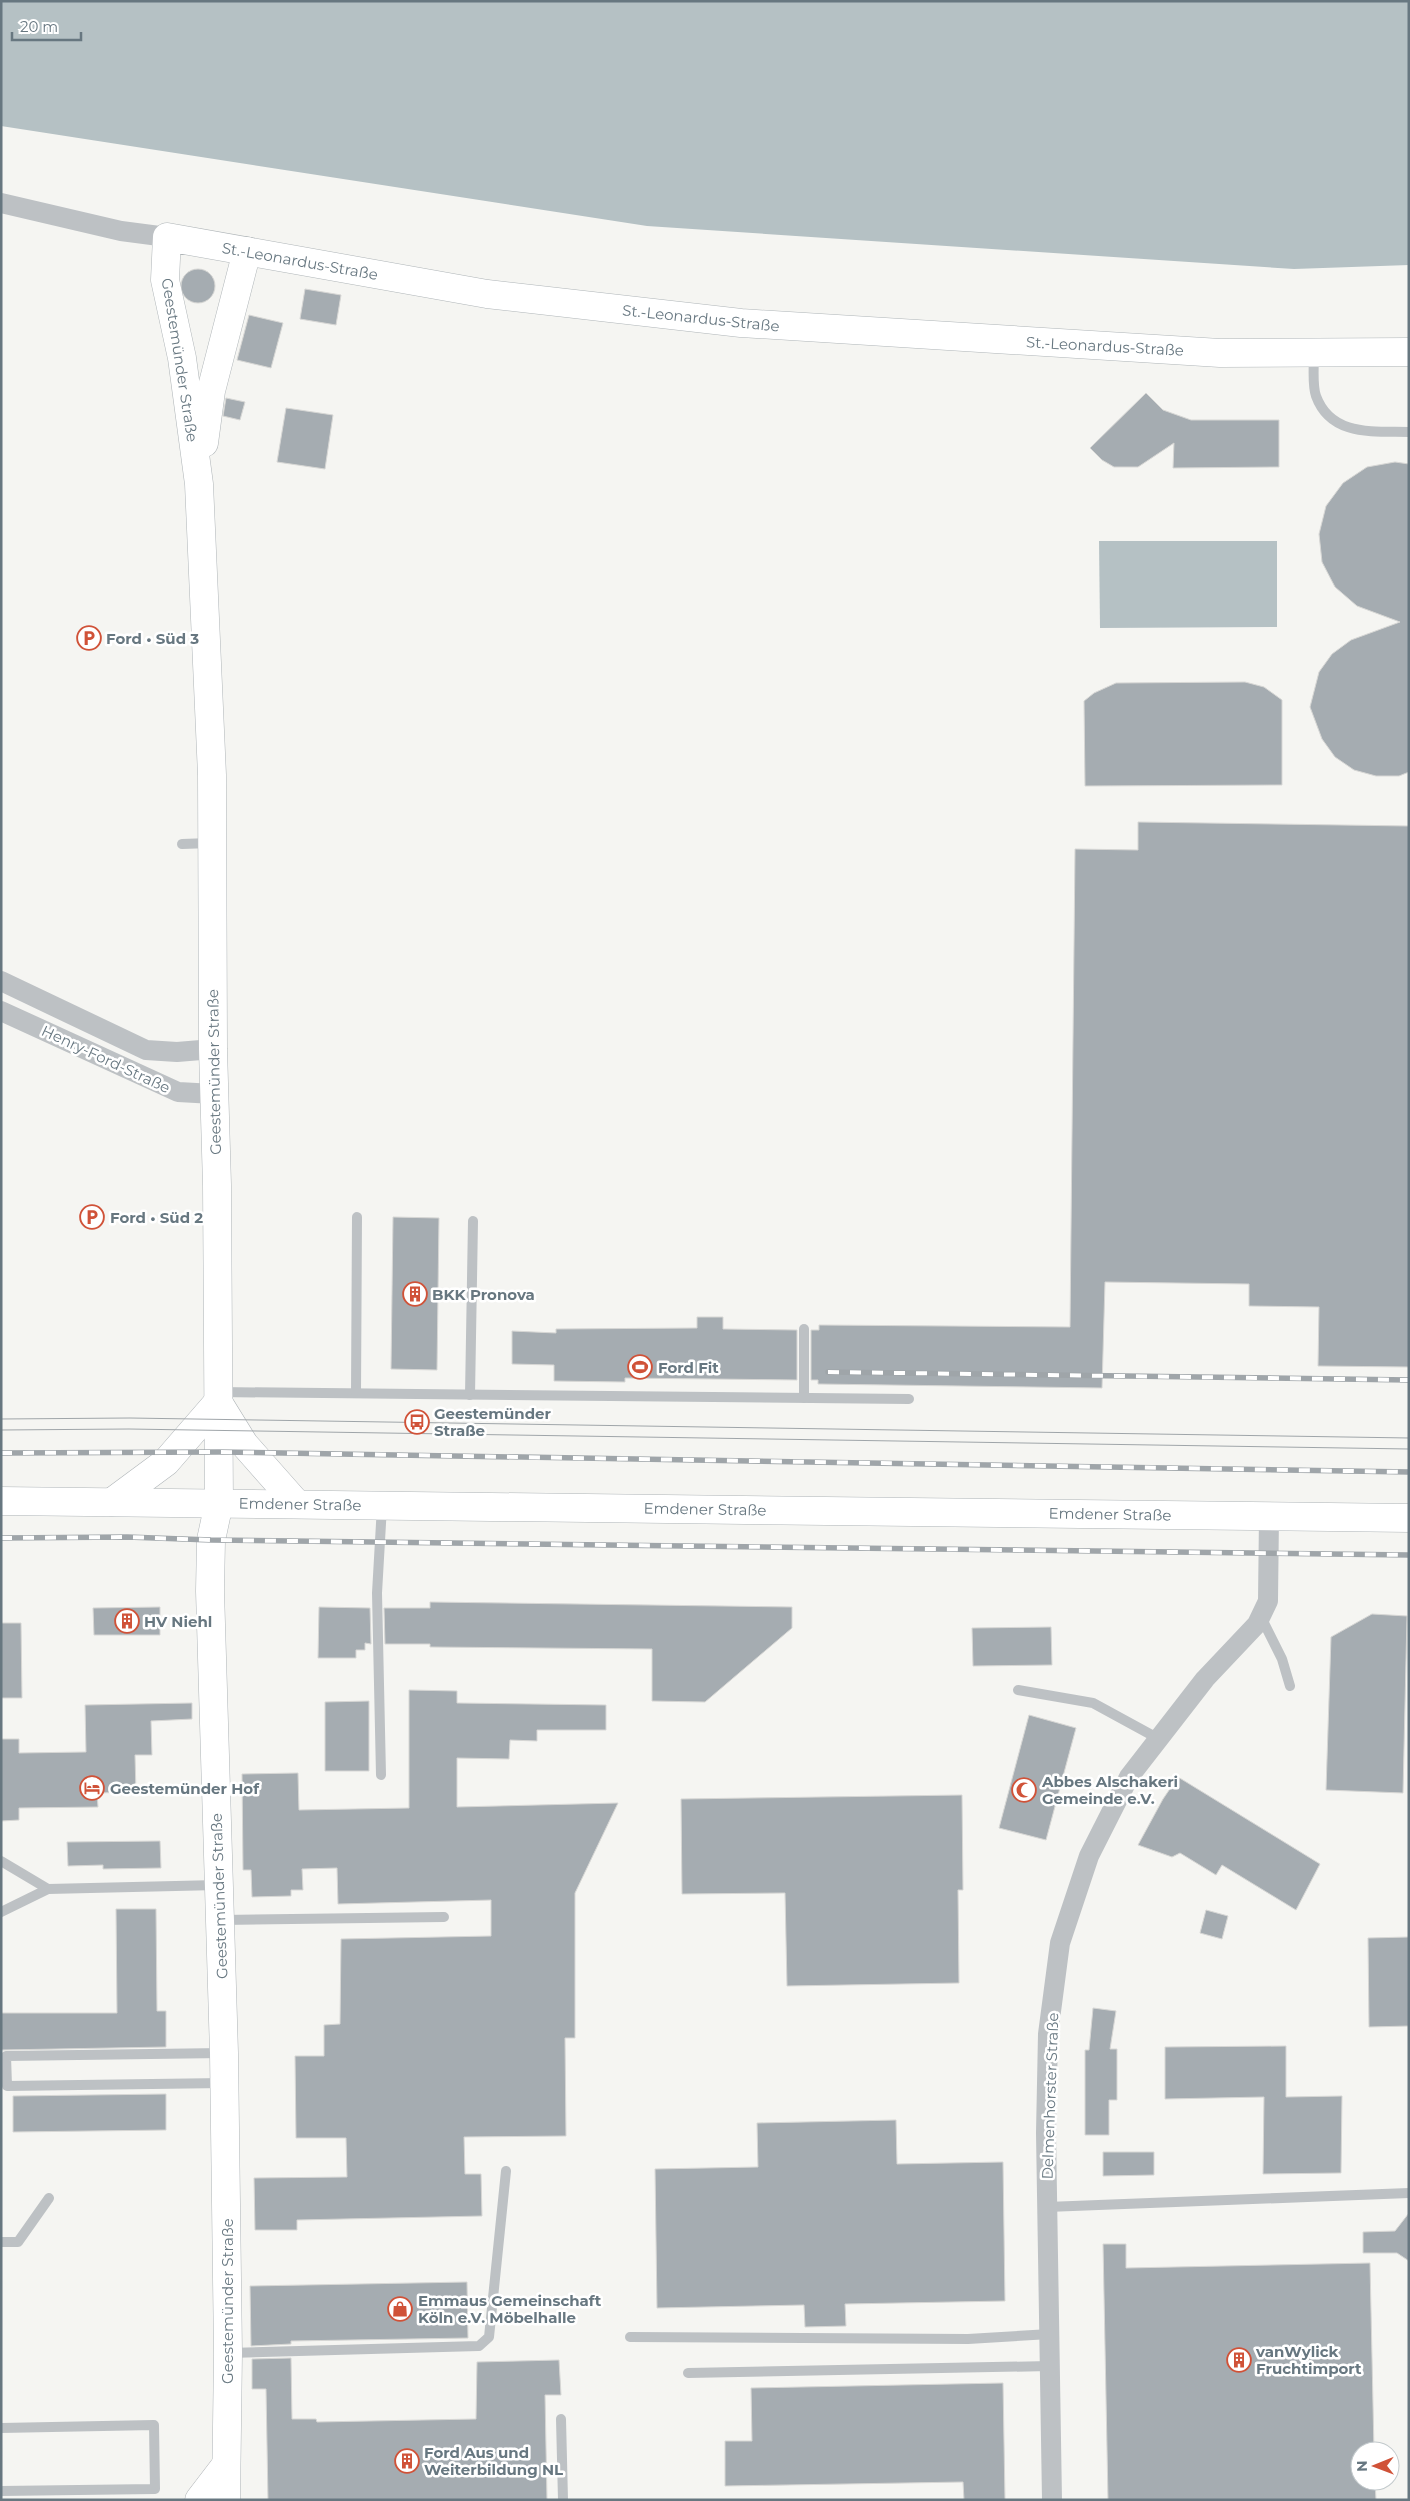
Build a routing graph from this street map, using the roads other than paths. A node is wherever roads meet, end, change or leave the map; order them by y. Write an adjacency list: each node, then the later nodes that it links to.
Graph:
1 (1, 203): 2 (street, St.-Leonardus-Straße)
2 (167, 236): 3 (main road, St.-Leonardus-Straße); 7 (main road, Geestemünder Straße)
3 (246, 251): 5 (main road, St.-Leonardus-Straße); 7 (main road, Geestemünder Straße)
4 (1409, 352): 5 (main road, St.-Leonardus-Straße)
5 (1314, 353): 6 (lane)
6 (1409, 432)
7 (198, 484): 8 (main road, Geestemünder Straße)
8 (214, 843): 9 (lane); 12 (main road, Geestemünder Straße)
9 (182, 844)
10 (1, 981): 12 (street, Henry-Ford-Straße)
11 (1, 1011): 13 (street, Henry-Ford-Straße)
12 (213, 1049): 13 (main road, Geestemünder Straße)
13 (214, 1094): 19 (main road, Geestemünder Straße)
14 (357, 1218): 17 (lane)
15 (473, 1220): 18 (lane)
16 (804, 1329): 20 (lane)
17 (356, 1393): 18 (lane); 19 (lane)
18 (470, 1395): 20 (lane)
19 (218, 1397): 23 (main road); 24 (main road, Geestemünder Straße); 25 (main road)
20 (804, 1398): 21 (lane)
21 (909, 1399)
22 (1, 1501): 23 (main road, Emdener Straße)
23 (112, 1502): 24 (main road, Emdener Straße)
24 (219, 1503): 25 (main road, Emdener Straße); 35 (main road, Geestemünder Straße)
25 (297, 1504): 26 (main road, Emdener Straße)
26 (382, 1505): 27 (main road, Emdener Straße); 33 (lane)
27 (1269, 1516): 28 (main road, Emdener Straße); 29 (street, Delmenhorster Straße)
28 (1409, 1518)
29 (1261, 1616): 30 (lane); 32 (street, Delmenhorster Straße)
30 (1290, 1686)
31 (1018, 1690): 32 (lane)
32 (1158, 1739): 45 (street, Delmenhorster Straße)
33 (381, 1775)
34 (1, 1861): 36 (lane)
35 (219, 1885): 36 (lane); 39 (main road, Geestemünder Straße)
36 (48, 1889): 37 (lane)
37 (1, 1912)
38 (444, 1917): 39 (lane)
39 (220, 1920): 40 (main road, Geestemünder Straße)
40 (224, 2053): 41 (main road, Geestemünder Straße); 41 (lane)
41 (224, 2083): 49 (main road, Geestemünder Straße)
42 (506, 2171): 49 (lane)
43 (1409, 2193): 45 (lane)
44 (49, 2198): 46 (lane)
45 (1047, 2207): 47 (street, Delmenhorster Straße)
46 (1, 2242)
47 (1050, 2334): 48 (lane); 50 (street, Delmenhorster Straße)
48 (630, 2337)
49 (228, 2353): 54 (main road, Geestemünder Straße)
50 (1050, 2366): 51 (lane); 59 (street, Delmenhorster Straße)
51 (688, 2373)
52 (561, 2419): 58 (lane)
53 (1, 2428): 55 (lane)
54 (226, 2466): 56 (main road); 57 (main road, Geestemünder Straße)
55 (1, 2491)
56 (199, 2500)
57 (226, 2500)
58 (563, 2500)
59 (1052, 2500)

